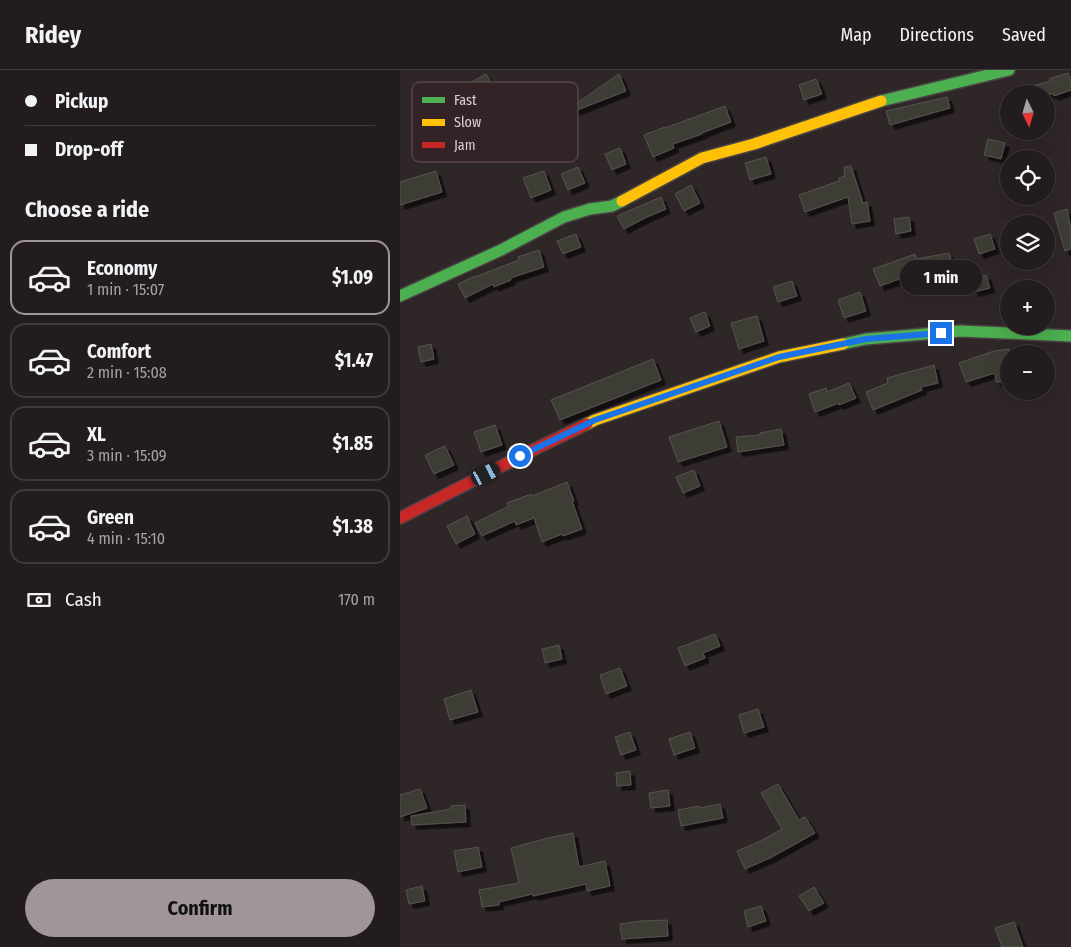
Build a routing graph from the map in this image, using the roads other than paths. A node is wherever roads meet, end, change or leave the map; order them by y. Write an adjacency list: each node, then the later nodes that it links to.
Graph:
1 (1009, 70): 2 (street)
2 (400, 296)
3 (1071, 336): 4 (street)
4 (400, 518)

